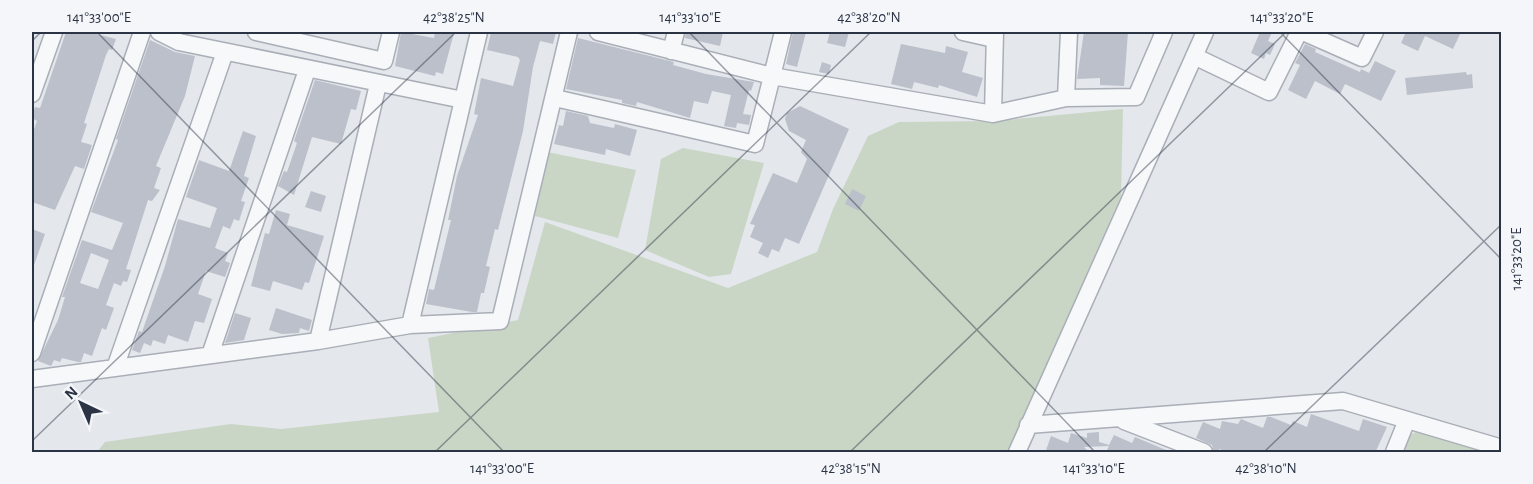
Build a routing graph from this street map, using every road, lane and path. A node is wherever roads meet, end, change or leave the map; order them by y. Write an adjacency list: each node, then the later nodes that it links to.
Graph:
1 (54, 32): 24 (street)
2 (142, 32): 31 (street)
3 (159, 32): 19 (street)
4 (256, 32): 5 (street)
5 (391, 32)
6 (479, 32): 27 (street)
7 (569, 32): 25 (street)
8 (598, 32): 18 (street)
9 (676, 32): 18 (street)
10 (783, 32): 22 (street)
11 (963, 32): 17 (street)
12 (1069, 32): 26 (street)
13 (1164, 32): 26 (street)
14 (1205, 32): 20 (street)
15 (1301, 32): 16 (street); 20 (street)
16 (1375, 32)
17 (994, 35): 28 (street)
18 (671, 51): 22 (street)
19 (225, 52): 21 (street); 33 (street)
20 (1194, 56): 37 (street)
21 (307, 70): 23 (street); 32 (street)
22 (772, 76): 25 (street); 28 (street)
23 (378, 84): 27 (street); 30 (street)
24 (32, 94)
25 (555, 98): 29 (street)
26 (1066, 98): 28 (street)
27 (463, 100): 29 (street)
28 (993, 114)
29 (410, 325): 30 (street)
30 (318, 341): 32 (street)
31 (32, 353)
32 (210, 355): 33 (street)
33 (115, 368): 34 (street)
34 (32, 379)
35 (1120, 419): 36 (street); 37 (street); 40 (street)
36 (1407, 420): 38 (street); 41 (street)
37 (1028, 425): 39 (street)
38 (1502, 448)
39 (1017, 453)
40 (1204, 453)
41 (1394, 453)

